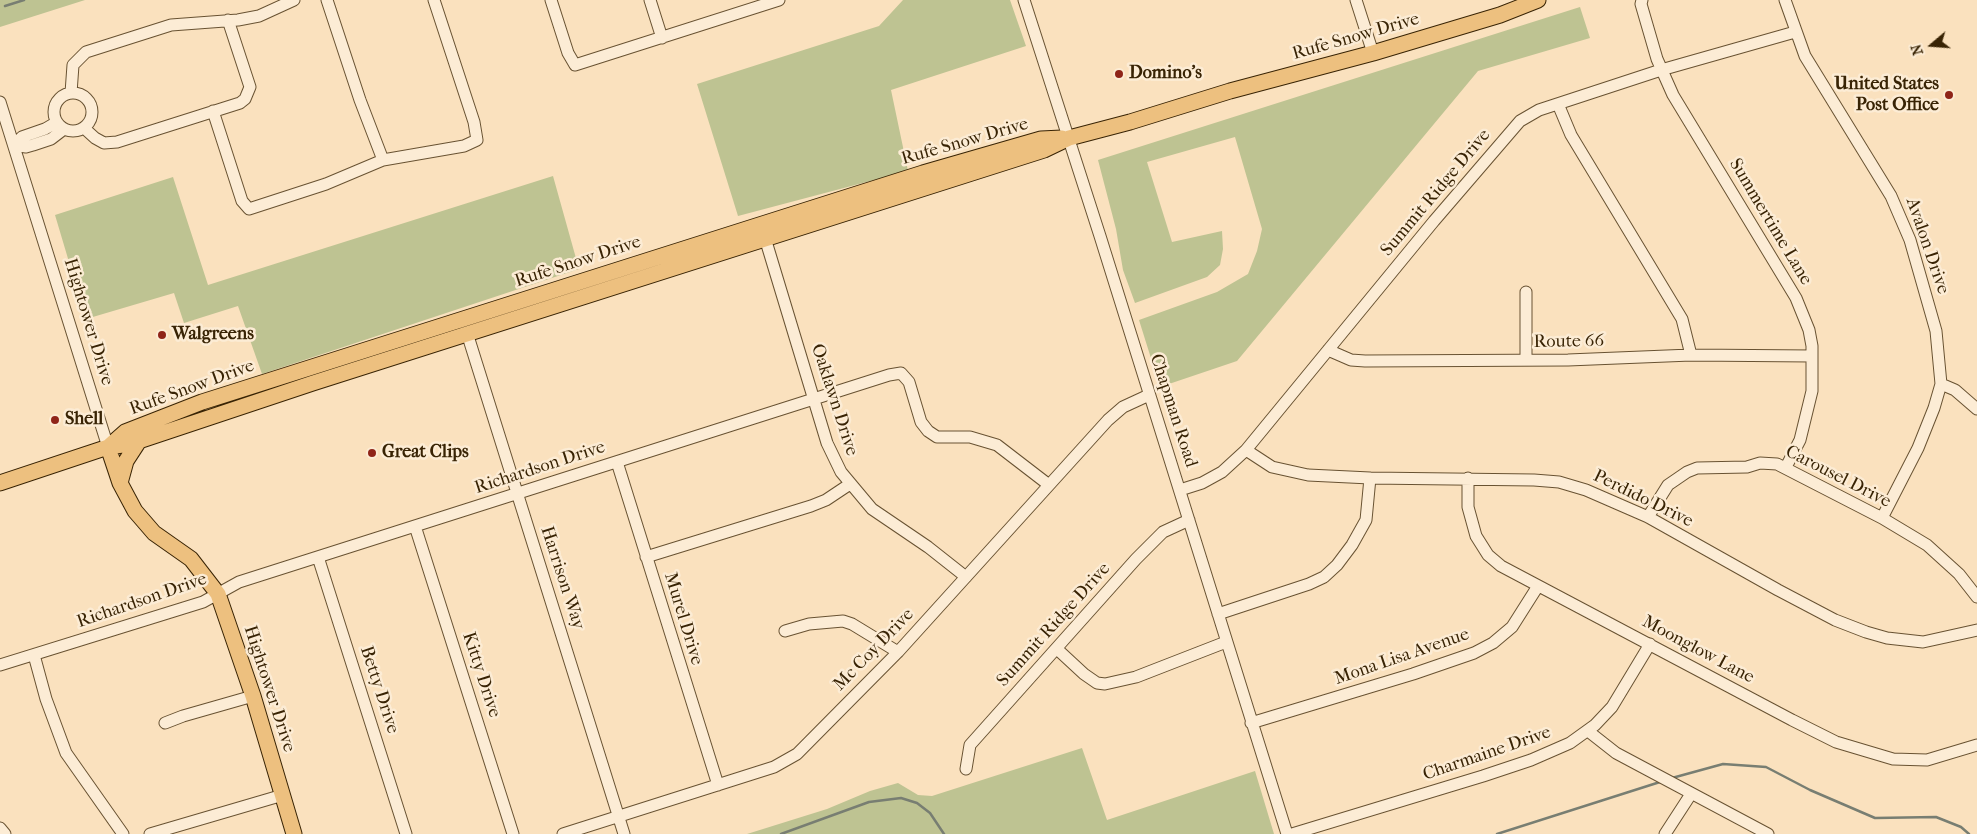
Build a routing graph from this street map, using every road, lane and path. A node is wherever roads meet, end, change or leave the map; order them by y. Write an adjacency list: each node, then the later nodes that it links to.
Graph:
1 (294, 0): 13 (street)
2 (327, 0): 26 (street)
3 (434, 0): 26 (street)
4 (551, 0): 15 (street)
5 (650, 0): 15 (street)
6 (780, 0): 12 (street)
7 (1024, 0): 24 (street, Chapman Road)
8 (1356, 0): 16 (street)
9 (1538, 0): 16 (main road, Rufe Snow Drive)
10 (1785, 0): 14 (street, Avalon Drive)
11 (1639, 1): 17 (street, Summertime Lane)
12 (750, 4): 15 (street)
13 (228, 20): 18 (street); 21 (street)
14 (1794, 32): 17 (street, Summit Ridge Drive); 34 (street, Avalon Drive)
15 (662, 38)
16 (1372, 53): 24 (main road, Rufe Snow Drive)
17 (1661, 70): 20 (street, Summit Ridge Drive); 32 (street, Summertime Lane)
18 (71, 93): 22 (street); 23 (street)
19 (0, 102): 25 (street, Hightower Drive)
20 (1558, 104): 30 (street, Summit Ridge Drive); 31 (street)
21 (213, 111): 23 (street); 26 (street)
22 (61, 126): 23 (street); 25 (street)
23 (84, 128)
24 (1068, 138): 27 (main road, Rufe Snow Drive); 35 (street, Chapman Road); 39 (main road, Rufe Snow Drive)
25 (14, 145): 39 (street, Hightower Drive)
26 (383, 160)
27 (765, 238): 29 (main road, Rufe Snow Drive); 36 (street, Oaklawn Drive)
28 (1526, 292): 33 (street)
29 (467, 333): 38 (main road, Rufe Snow Drive); 50 (street, Harrison Way)
30 (1328, 350): 33 (street, Route 66); 40 (street, Summit Ridge Drive)
31 (1691, 355): 32 (street, Route 66); 33 (street, Route 66)
32 (1812, 356): 42 (street, Summertime Lane)
33 (1526, 360)
34 (1941, 384): 37 (street); 52 (street, Avalon Drive)
35 (1149, 395): 48 (street, Mc Coy Drive); 49 (street, Chapman Road)
36 (814, 399): 41 (street, Richardson Drive); 47 (street, Oaklawn Drive); 48 (street, Richardson Drive)
37 (1977, 409)
38 (139, 441): 39 (main road, Rufe Snow Drive); 46 (main road)
39 (108, 447): 45 (main road, Rufe Snow Drive); 46 (main road, Hightower Drive)
40 (1246, 450): 43 (street, Perdido Drive); 49 (street, Summit Ridge Drive)
41 (617, 462): 50 (street, Richardson Drive); 56 (street, Murel Drive)
42 (1786, 467): 51 (street, Carousel Drive); 52 (street, Carousel Drive)
43 (1370, 478): 44 (street, Perdido Drive); 61 (street)
44 (1468, 478): 51 (street, Perdido Drive); 58 (street, Moonglow Lane)
45 (0, 483)
46 (120, 483): 59 (main road, Hightower Drive)
47 (850, 484): 56 (street); 57 (street, Oaklawn Drive)
48 (1049, 485): 57 (street, Mc Coy Drive)
49 (1180, 490): 53 (street, Chapman Road)
50 (516, 495): 54 (street, Richardson Drive); 79 (street, Harrison Way)
51 (1648, 518): 62 (street, Perdido Drive)
52 (1882, 518): 60 (street, Carousel Drive)
53 (1189, 520): 61 (street, Chapman Road); 66 (street, Summit Ridge Drive)
54 (415, 526): 55 (street, Richardson Drive); 86 (street, Kitty Drive)
55 (318, 557): 59 (street, Richardson Drive); 85 (street, Betty Drive)
56 (646, 557): 76 (street, Murel Drive)
57 (966, 577): 67 (street, Mc Coy Drive)
58 (1538, 586): 65 (street, Moonglow Lane); 72 (street, Mona Lisa Avenue)
59 (218, 594): 68 (street, Richardson Drive); 70 (main road, Hightower Drive)
60 (1977, 597)
61 (1218, 614): 64 (street, Chapman Road)
62 (1977, 630)
63 (785, 631): 67 (street)
64 (1226, 642): 66 (street); 72 (street, Chapman Road)
65 (1650, 644): 73 (street, Charmaine Drive); 74 (street, Moonglow Lane)
66 (1056, 649): 75 (street, Summit Ridge Drive)
67 (898, 652): 76 (street, Mc Coy Drive)
68 (34, 655): 69 (street, Richardson Drive); 82 (street)
69 (0, 665)
70 (253, 696): 71 (street); 78 (main road, Hightower Drive)
71 (166, 723)
72 (1252, 723): 89 (street, Chapman Road)
73 (1588, 731): 77 (street); 90 (street, Charmaine Drive)
74 (1977, 745)
75 (966, 770)
76 (718, 786): 79 (street, Mc Coy Drive)
77 (1691, 794): 91 (street); 92 (street)
78 (283, 795): 83 (street); 84 (main road, Hightower Drive)
79 (618, 817): 87 (street, Mc Coy Drive); 88 (street, Harrison Way)
80 (0, 828): 81 (street)
81 (5, 834)
82 (123, 834)
83 (150, 834)
84 (294, 834)
85 (406, 834)
86 (513, 834)
87 (563, 834)
88 (624, 834)
89 (1286, 834)
90 (1292, 834)
91 (1665, 834)
92 (1768, 834)

